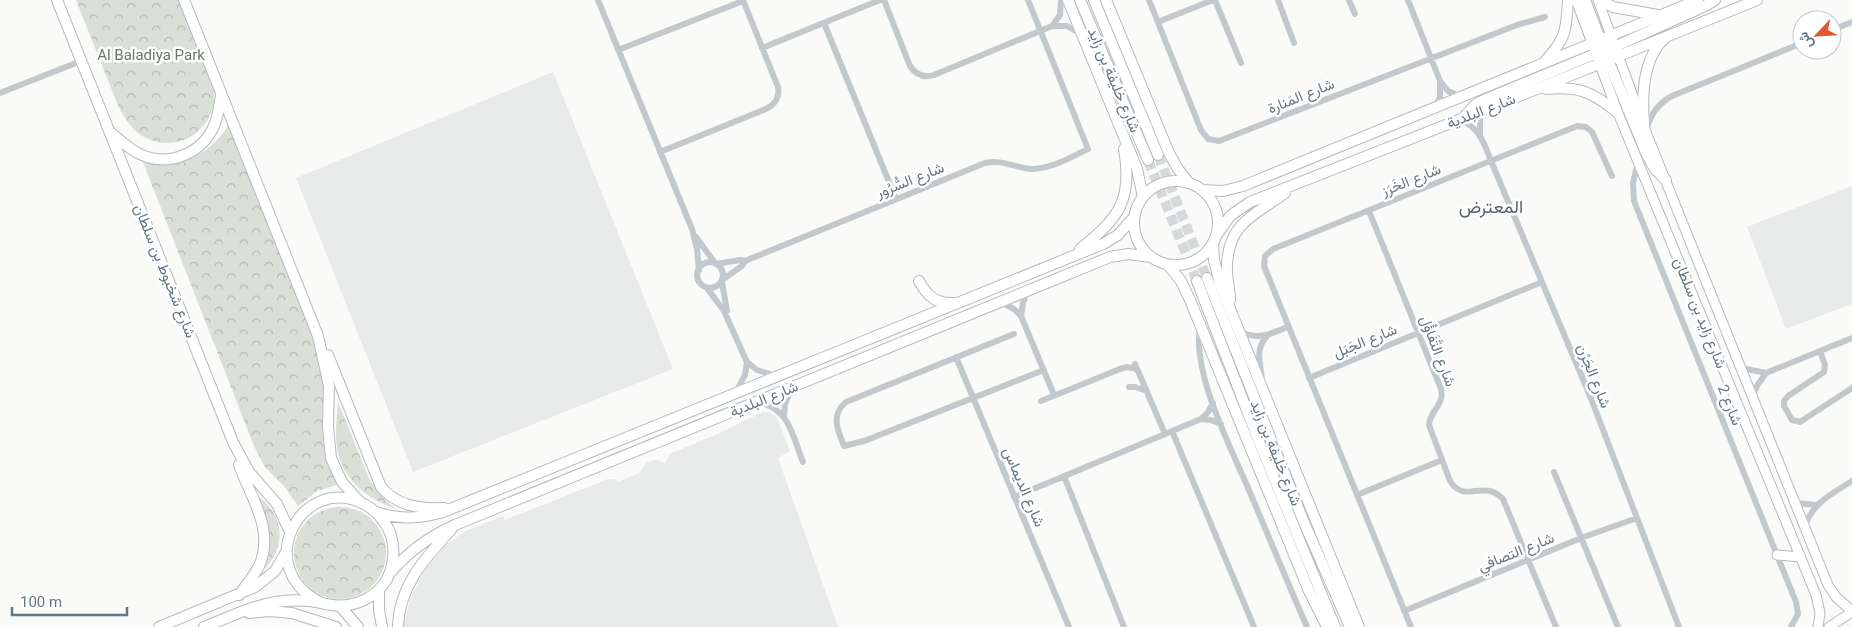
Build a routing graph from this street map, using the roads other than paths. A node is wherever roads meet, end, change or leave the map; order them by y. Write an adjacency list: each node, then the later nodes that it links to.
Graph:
1 (57, 0): 41 (main road, شارع شخبوط بن سلطان)
2 (184, 0): 47 (main road)
3 (598, 0): 38 (street)
4 (743, 0): 37 (street); 38 (street)
5 (880, 0): 29 (street)
6 (884, 0): 31 (street)
7 (1028, 0): 31 (street)
8 (1061, 0): 30 (street)
9 (1068, 0): 33 (main road)
10 (1080, 0): 11 (main road, شارع خليفة بن زايد)
11 (1094, 0)
12 (1106, 0): 62 (main road)
13 (1149, 0): 28 (street, شارع المَنارة)
14 (1214, 0): 28 (street); 43 (street)
15 (1278, 0): 35 (street)
16 (1349, 0): 25 (street)
17 (1408, 0): 40 (street)
18 (1568, 0): 42 (main road)
19 (1576, 0): 39 (main road, شارع زايد بن سلطان)
20 (1585, 0): 39 (main road)
21 (1599, 0): 26 (main road); 32 (main road)
22 (1698, 0): 26 (main road, شارع البلدية)
23 (1715, 0): 39 (main road)
24 (1756, 0): 34 (main road, شارع البلدية)
25 (1355, 14)
26 (1659, 16): 32 (main road, شارع البلدية)
27 (1544, 17): 40 (street, شارع المَنارة)
28 (1158, 22): 40 (street, شارع المَنارة)
29 (824, 23): 37 (street); 66 (street)
30 (1052, 26): 31 (street); 33 (street)
31 (1040, 31): 66 (street, شارع السُّرُور)
32 (1610, 35): 39 (main road, شارع البلدية)
33 (1083, 36): 54 (main road)
34 (1667, 36): 39 (main road, شارع البلدية); 53 (main road)
35 (1294, 43)
36 (1792, 47): 53 (street)
37 (762, 48): 57 (street)
38 (618, 50): 57 (street)
39 (1604, 51): 42 (main road, شارع البلدية); 45 (main road, شارع البلدية); 51 (main road, شارع زايد بن سلطان); 52 (main road); 53 (main road, شارع زايد بن سلطان); 61 (main road)
40 (1432, 59): 44 (street)
41 (82, 61): 46 (street); 55 (main road, شارع شخبوط بن سلطان)
42 (1543, 62): 48 (main road, شارع البلدية)
43 (1241, 63)
44 (1440, 81): 48 (street); 49 (street)
45 (1538, 89): 50 (main road, شارع البلدية); 51 (main road)
46 (0, 93)
47 (221, 95): 55 (main road); 92 (main road)
48 (1460, 96): 49 (main road, شارع البلدية)
49 (1435, 107): 64 (main road, شارع البلدية)
50 (1484, 110): 52 (main road, شارع البلدية); 56 (street)
51 (1618, 113): 59 (main road, شارع زايد بن سلطان)
52 (1461, 119): 56 (street, شارع الجَرْن); 63 (main road, شارع البلدية)
53 (1645, 129): 61 (main road, شارع زايد بن سلطان)
54 (1121, 131): 65 (main road); 71 (main road)
55 (110, 132): 120 (main road, شارع شخبوط بن سلطان)
56 (1480, 136): 58 (street, شارع الجَرْن)
57 (660, 152): 69 (street)
58 (1491, 161): 60 (street, شارع الخَرَز); 67 (street, شارع الخَرَز); 79 (street, شارع الجَرْن)
59 (1638, 162): 139 (street, شارع 2); 140 (main road, شارع زايد بن سلطان)
60 (1612, 176)
61 (1666, 180): 98 (main road, شارع زايد بن سلطان)
62 (1189, 183): 64 (main road); 65 (main road)
63 (1292, 186): 70 (main road, شارع البلدية); 84 (main road)
64 (1202, 190): 70 (main road)
65 (1143, 197): 68 (main road)
66 (896, 199): 73 (street, شارع السُّرُور)
67 (1369, 211): 88 (street, شارع الخَرَز); 90 (street, شارع التَّفَاؤُل)
68 (1134, 217): 71 (main road, شارع البلدية); 72 (main road)
69 (692, 229): 74 (street); 76 (street)
70 (1215, 239): 75 (main road); 84 (main road)
71 (1070, 257): 83 (main road, شارع البلدية)
72 (1151, 257): 75 (main road); 81 (main road, شارع البلدية)
73 (745, 261): 74 (street, شارع السُّرُور); 77 (street, شارع السُّرُور)
74 (716, 264): 76 (street); 77 (street)
75 (1167, 264): 87 (main road)
76 (699, 270): 80 (street)
77 (722, 281): 80 (street); 86 (street)
78 (919, 281): 83 (main road)
79 (1542, 282): 90 (street, شارع الجَبَل); 133 (street, شارع الجَرْن)
80 (707, 288): 86 (street)
81 (1027, 291): 82 (main road, شارع البلدية); 85 (street)
82 (1000, 302): 85 (street); 104 (main road, شارع البلدية)
83 (957, 303): 102 (main road, شارع البلدية)
84 (1230, 308): 89 (main road)
85 (1021, 316): 100 (street)
86 (728, 320): 97 (street)
87 (1200, 325): 114 (street); 160 (main road)
88 (1287, 327): 93 (street); 103 (street, شارع الخَرَز)
89 (1240, 331): 93 (street); 105 (main road)
90 (1419, 333): 103 (street, شارع الجَبَل); 121 (street, شارع التَّفَاؤُل)
91 (1014, 334): 96 (street)
92 (318, 336): 128 (main road); 131 (main road)
93 (1267, 336): 105 (street)
94 (1852, 338): 95 (street)
95 (1820, 351): 101 (street); 106 (street)
96 (956, 357): 111 (street, شارع الديماس); 111 (street)
97 (746, 362): 102 (street); 108 (street)
98 (1742, 368): 101 (street); 110 (main road, شارع زايد بن سلطان)
99 (1137, 369): 107 (street); 107 (street); 109 (street)
100 (1044, 370): 109 (street); 111 (street)
101 (1766, 373): 110 (street)
102 (776, 376): 108 (main road, شارع البلدية)
103 (1309, 378): 126 (street, شارع الخَرَز)
104 (792, 387): 113 (main road, شارع البلدية); 115 (street)
105 (1262, 387): 163 (main road)
106 (1852, 388)
107 (1147, 392): 119 (street)
108 (735, 393): 131 (main road, شارع البلدية)
109 (1054, 395): 112 (street)
110 (1753, 396): 129 (main road, شارع زايد بن سلطان)
111 (973, 398): 127 (street, شارع الديماس)
112 (1041, 401)
113 (757, 402): 115 (street); 134 (main road, شارع البلدية)
114 (1213, 403): 116 (street); 117 (street)
115 (784, 416): 122 (street)
116 (1200, 419): 117 (street); 118 (street)
117 (1221, 424): 159 (street)
118 (1172, 431): 119 (street); 158 (street)
119 (1165, 434): 124 (street)
120 (233, 442): 136 (main road, شارع شخبوط بن سلطان); 144 (main road)
121 (1442, 460): 126 (street); 141 (street, شارع التَّفَاؤُل)
122 (803, 462)
123 (1554, 472): 137 (street)
124 (1064, 476): 127 (street); 157 (street)
125 (1852, 481): 130 (street)
126 (1357, 495): 147 (street, شارع الخَرَز)
127 (1014, 497): 156 (street, شارع الديماس)
128 (360, 502): 132 (main road); 136 (main road)
129 (1796, 503): 130 (street); 135 (main road, شارع زايد بن سلطان)
130 (1816, 505): 135 (street)
131 (455, 507): 132 (main road, شارع البلدية)
132 (376, 512): 142 (main road)
133 (1637, 518): 137 (street, شارع التصافي); 167 (street, شارع الجَرْن)
134 (455, 525): 142 (main road, شارع البلدية); 155 (main road)
135 (1805, 526): 148 (main road, شارع زايد بن سلطان)
136 (290, 532): 138 (main road)
137 (1582, 538): 141 (street, شارع التصافي); 166 (street)
138 (286, 551): 144 (main road); 145 (main road)
139 (1777, 555): 140 (main road); 168 (street, شارع 2)
140 (1800, 557): 169 (main road, شارع زايد بن سلطان)
141 (1529, 560): 147 (street, شارع التصافي); 165 (street, شارع التَّفَاؤُل)
142 (390, 573): 143 (main road)
143 (379, 590): 146 (main road); 154 (main road)
144 (239, 595): 150 (main road)
145 (322, 603): 146 (main road); 149 (main road)
146 (340, 606): 153 (main road)
147 (1404, 611): 164 (street, شارع الخَرَز)
148 (1852, 612): 170 (main road)
149 (238, 613): 151 (main road); 152 (main road)
150 (159, 627)
151 (204, 627)
152 (336, 627)
153 (358, 627)
154 (382, 627)
155 (398, 627)
156 (1069, 627)
157 (1124, 627)
158 (1254, 627)
159 (1307, 627)
160 (1327, 627)
161 (1335, 627): 162 (main road, شارع خليفة بن زايد)
162 (1350, 627)
163 (1358, 627)
164 (1411, 627)
165 (1556, 627)
166 (1618, 627)
167 (1679, 627)
168 (1791, 627)
169 (1818, 627)
170 (1829, 627)

